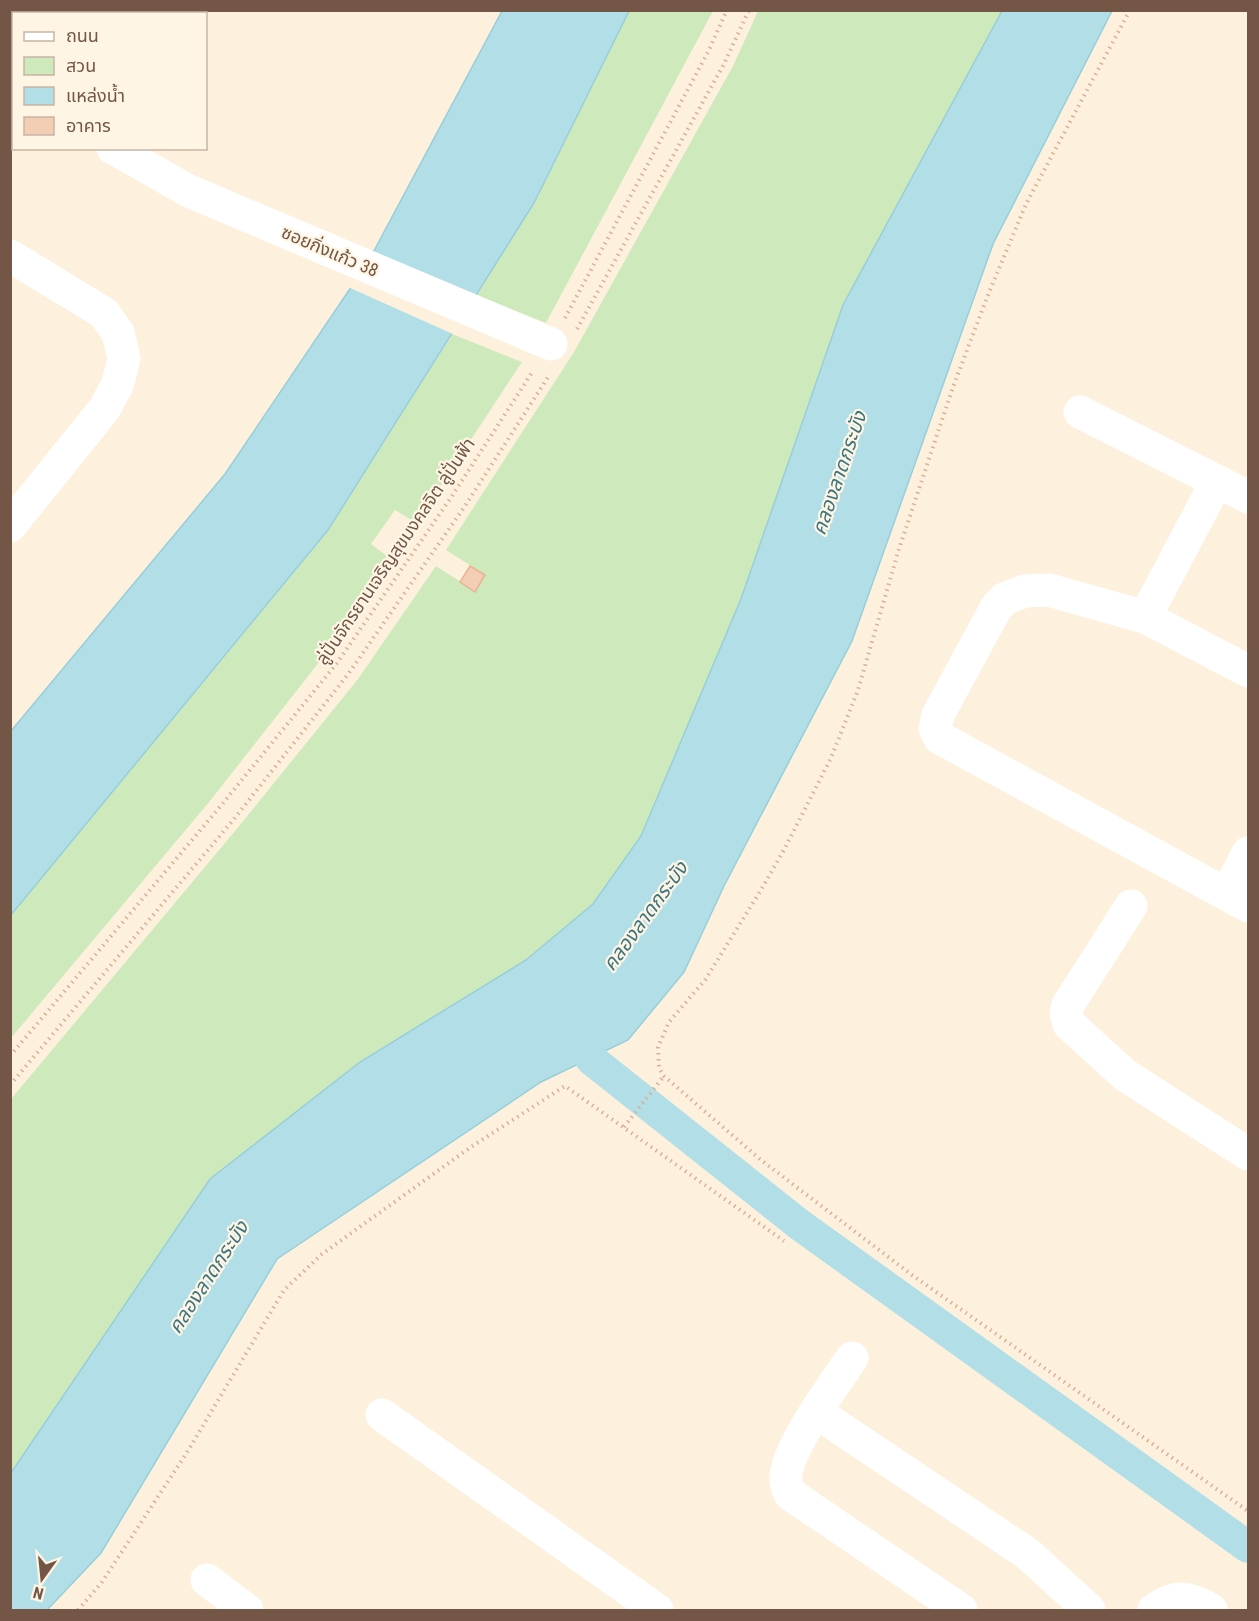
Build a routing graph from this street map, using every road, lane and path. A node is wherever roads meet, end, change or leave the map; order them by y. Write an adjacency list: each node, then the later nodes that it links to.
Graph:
1 (727, 10): 6 (path, ลู่ปั่นจักรยานเจริญสุขมงคลจิต ลู่ปั่นฟ้า)
2 (748, 10): 6 (path)
3 (1130, 10): 17 (path)
4 (117, 150): 6 (street, ซอยกิ่งแก้ว 38)
5 (10, 256): 10 (street)
6 (558, 351): 16 (path, ลู่ปั่นจักรยานเจริญสุขมงคลจิต ลู่ปั่นฟ้า); 18 (path)
7 (1080, 412): 8 (street)
8 (1217, 481): 9 (street); 11 (street)
9 (1248, 497)
10 (10, 526)
11 (1145, 617): 12 (street); 14 (street)
12 (1248, 671)
13 (1248, 854): 14 (street)
14 (1238, 900)
15 (1131, 906): 20 (street)
16 (10, 1056)
17 (664, 1076): 19 (path); 25 (path)
18 (10, 1085)
19 (624, 1127): 21 (path); 27 (path)
20 (1248, 1154)
21 (784, 1242)
22 (852, 1358): 23 (street)
23 (816, 1412): 30 (street); 31 (street)
24 (382, 1415): 29 (street)
25 (1248, 1511)
26 (207, 1580): 28 (street)
27 (78, 1611)
28 (246, 1611)
29 (657, 1611)
30 (961, 1611)
31 (1089, 1611)
32 (1154, 1611): 33 (street)
33 (1211, 1611)

